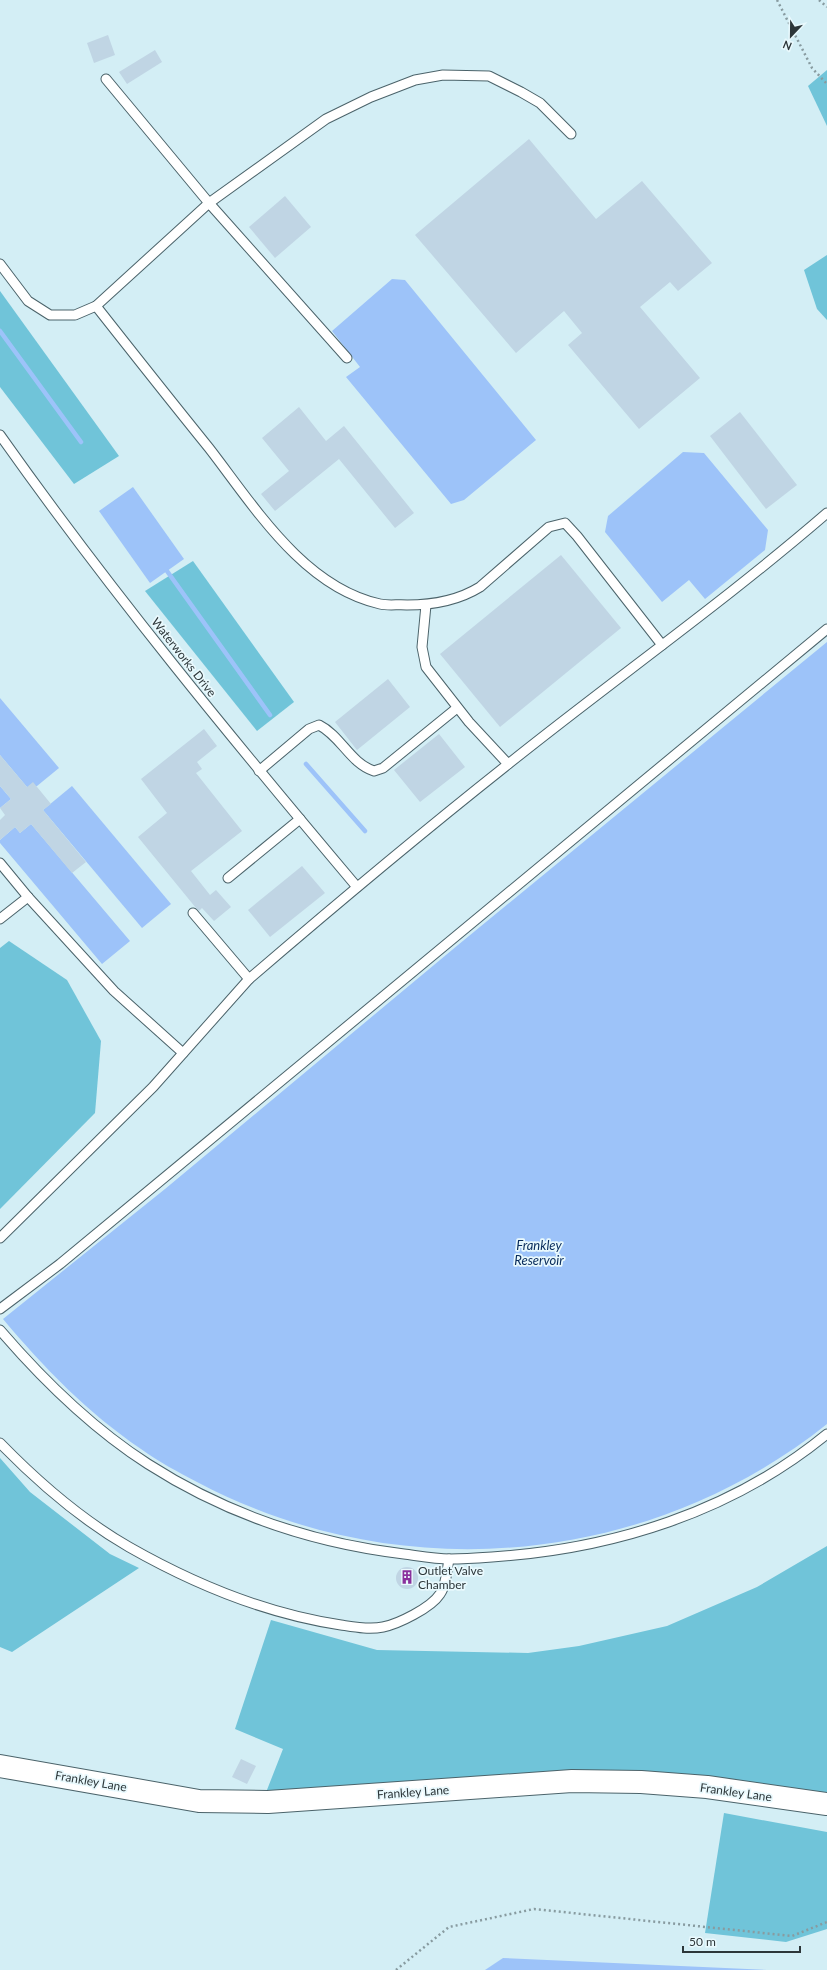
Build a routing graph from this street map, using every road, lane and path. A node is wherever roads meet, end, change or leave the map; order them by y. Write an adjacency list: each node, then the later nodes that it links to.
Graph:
1 (777, 0): 5 (path)
2 (819, 0): 3 (path)
3 (827, 7)
4 (106, 79): 7 (lane)
5 (827, 84)
6 (571, 134): 7 (lane)
7 (209, 203): 9 (lane); 10 (lane)
8 (0, 264): 9 (lane)
9 (96, 306): 13 (lane)
10 (347, 358)
11 (0, 435): 18 (lane, Waterworks Drive)
12 (827, 513): 15 (lane)
13 (426, 605): 15 (lane); 16 (lane)
14 (827, 630): 29 (lane)
15 (662, 645): 17 (lane)
16 (457, 708): 17 (lane); 18 (lane)
17 (508, 764): 22 (lane)
18 (259, 770): 19 (lane, Waterworks Drive)
19 (300, 819): 21 (lane); 22 (lane, Waterworks Drive)
20 (0, 863): 23 (lane)
21 (228, 878)
22 (357, 887): 26 (lane)
23 (28, 897): 25 (lane); 27 (lane)
24 (193, 914): 26 (lane)
25 (0, 919)
26 (249, 979): 27 (lane)
27 (183, 1053): 28 (lane)
28 (0, 1238)
29 (0, 1309)
30 (0, 1330): 33 (lane)
31 (827, 1434): 33 (lane)
32 (0, 1443): 33 (lane)
33 (449, 1560)
34 (0, 1766): 35 (street, Frankley Lane)
35 (827, 1804)
36 (827, 1922): 37 (path)
37 (396, 1970)

